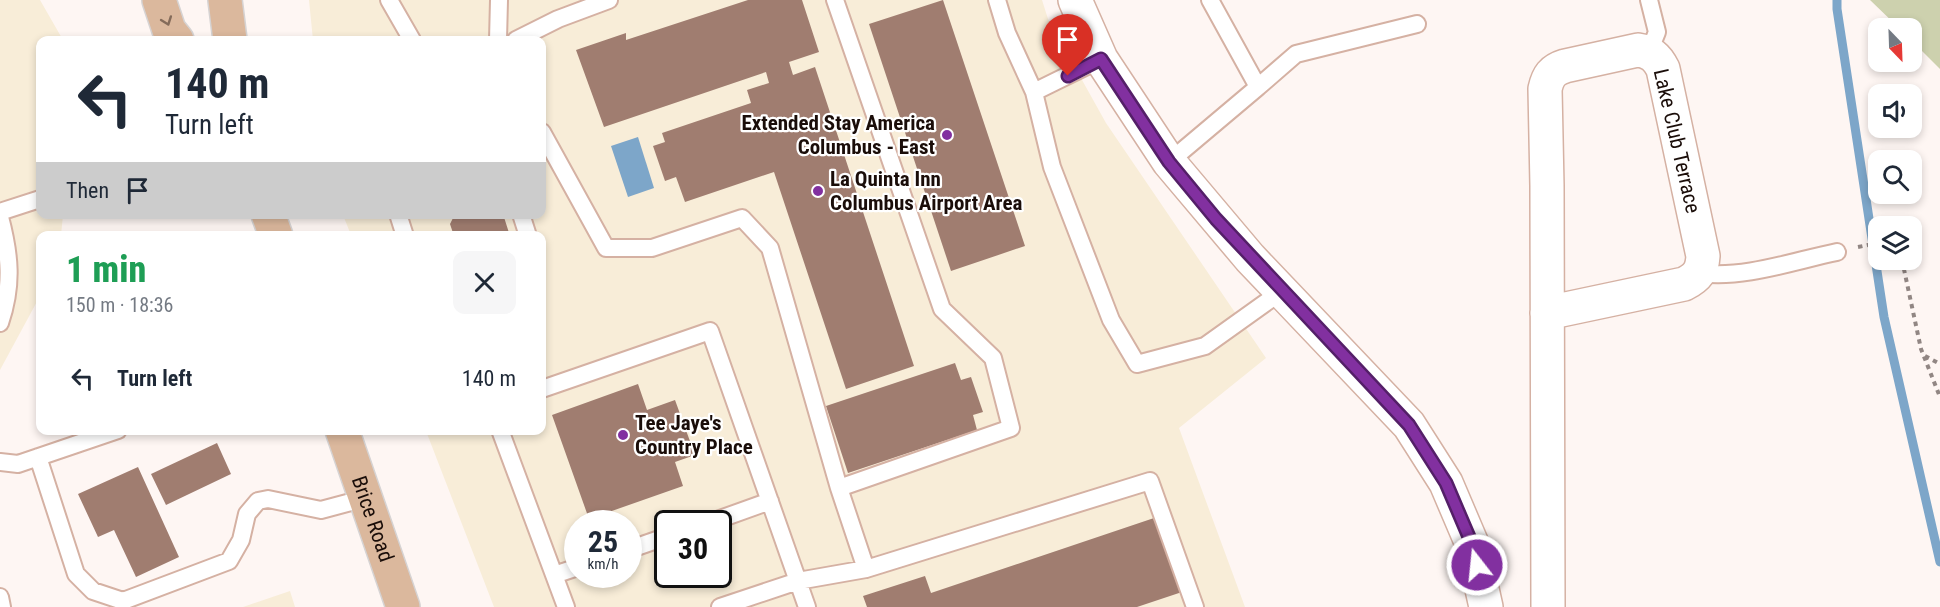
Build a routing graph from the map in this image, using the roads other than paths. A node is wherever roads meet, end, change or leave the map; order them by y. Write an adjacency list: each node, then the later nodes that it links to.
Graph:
1 (159, 0): 12 (main road, one-way to 12)
2 (225, 0): 13 (main road)
3 (389, 0): 14 (lane)
4 (499, 0): 15 (lane)
5 (609, 0): 16 (lane)
6 (836, 0): 36 (lane)
7 (997, 0): 20 (lane)
8 (1075, 0): 18 (street)
9 (1210, 0): 19 (lane)
10 (1649, 0): 17 (lane)
11 (1416, 24): 19 (lane)
12 (174, 36)
13 (230, 36)
14 (410, 36)
15 (498, 36)
16 (524, 36)
17 (1649, 52): 26 (street, Lake Club Terrace); 28 (street, Lake Club Terrace)
18 (1101, 59): 20 (lane); 22 (street)
19 (1258, 87): 22 (lane)
20 (1034, 92): 27 (lane)
21 (546, 139): 36 (lane)
22 (1169, 162): 27 (street)
23 (36, 200): 24 (lane)
24 (0, 214): 29 (lane)
25 (1837, 252): 26 (lane)
26 (1699, 273): 28 (street)
27 (1281, 291): 51 (street)
28 (1548, 313): 52 (street, Lake Club Terrace)
29 (0, 323)
30 (546, 388): 38 (lane)
31 (103, 435): 34 (lane)
32 (344, 435): 37 (main road, Brice Road)
33 (502, 435): 42 (lane)
34 (38, 457): 35 (lane); 37 (lane)
35 (0, 462)
36 (839, 488): 40 (lane)
37 (366, 498): 46 (main road, Brice Road)
38 (770, 501): 39 (lane); 43 (lane)
39 (732, 515)
40 (866, 569): 43 (lane); 50 (lane)
41 (564, 572): 42 (lane)
42 (554, 575): 47 (lane)
43 (798, 581): 48 (lane); 49 (lane)
44 (0, 597): 45 (lane)
45 (2, 607)
46 (403, 607)
47 (566, 607)
48 (720, 607)
49 (807, 607)
50 (1195, 607)
51 (1486, 607)
52 (1548, 607)

